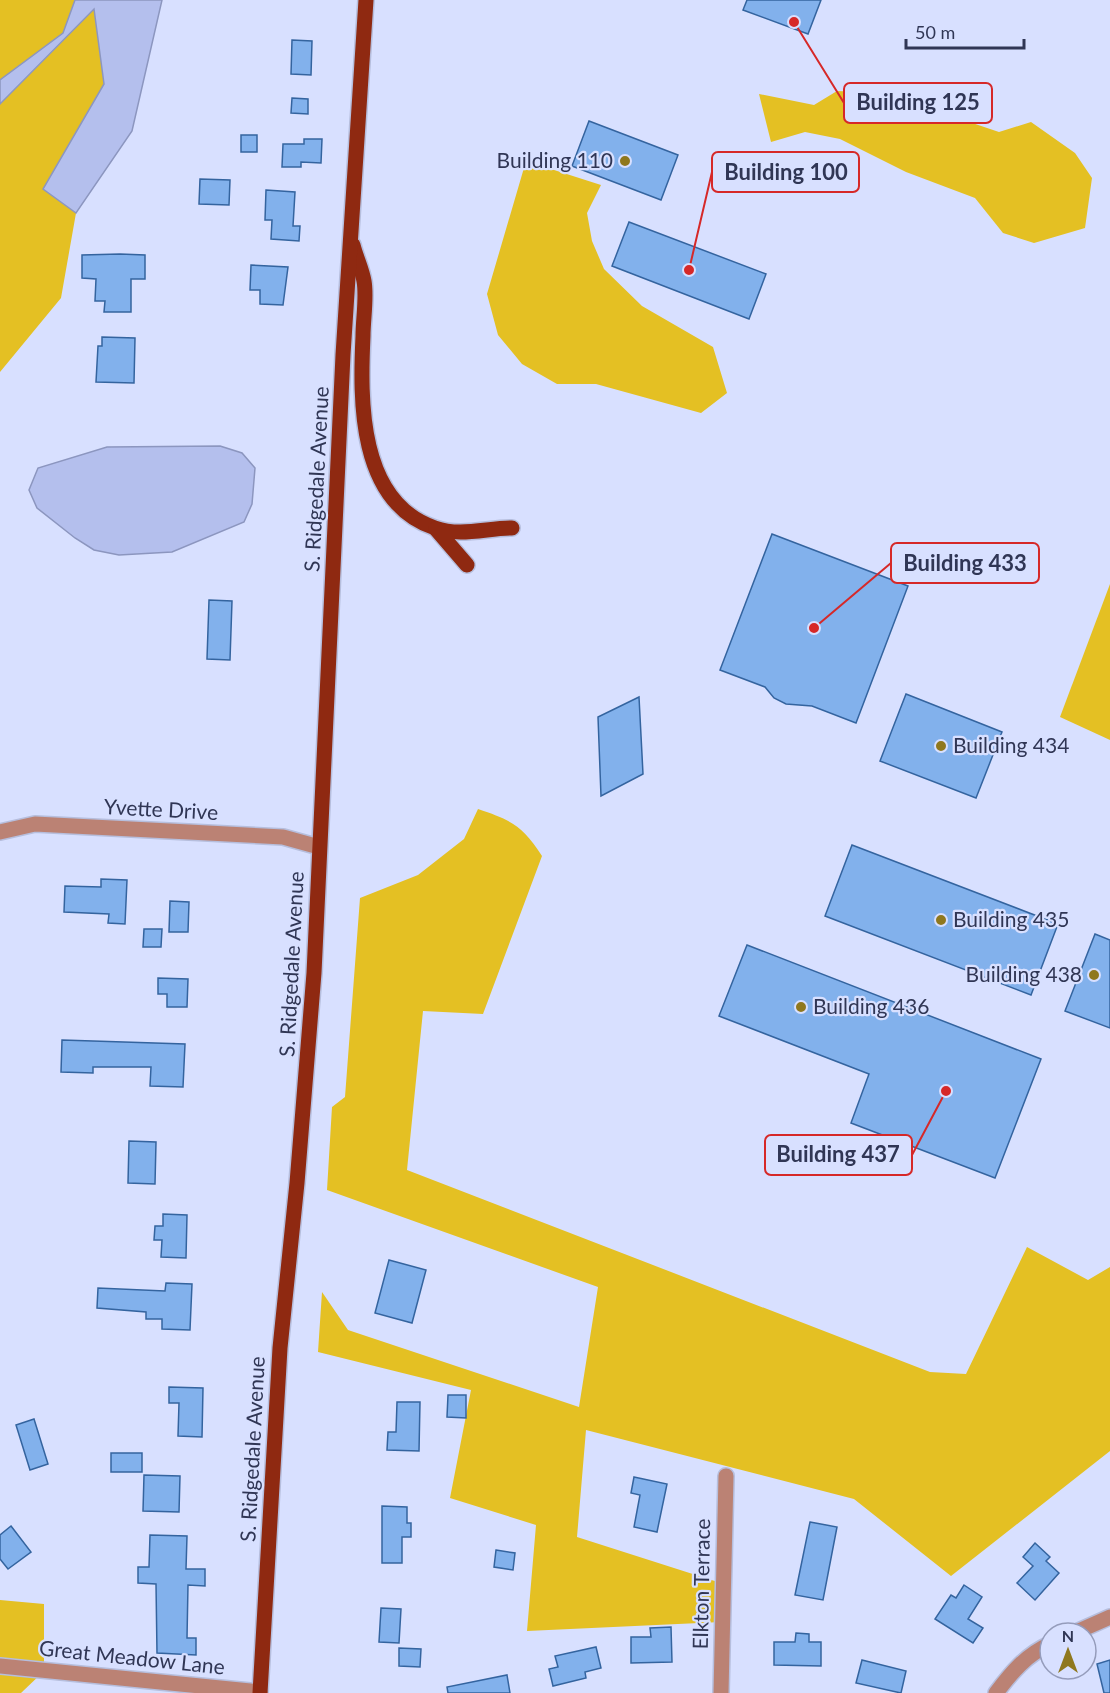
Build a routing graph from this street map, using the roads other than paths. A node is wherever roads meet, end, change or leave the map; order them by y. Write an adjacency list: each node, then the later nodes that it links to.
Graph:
1 (366, 0): 2 (main road, S. Ridgedale Avenue)
2 (350, 237): 4 (main road); 7 (main road, S. Ridgedale Avenue)
3 (512, 528): 4 (main road)
4 (436, 529): 5 (main road)
5 (467, 565)
6 (0, 832): 7 (street, Yvette Drive)
7 (319, 847): 11 (main road, S. Ridgedale Avenue)
8 (726, 1476): 12 (street, Elkton Terrace)
9 (1038, 1651): 13 (street)
10 (0, 1666): 11 (street, Great Meadow Lane)
11 (260, 1692)
12 (721, 1693)
13 (996, 1693)

